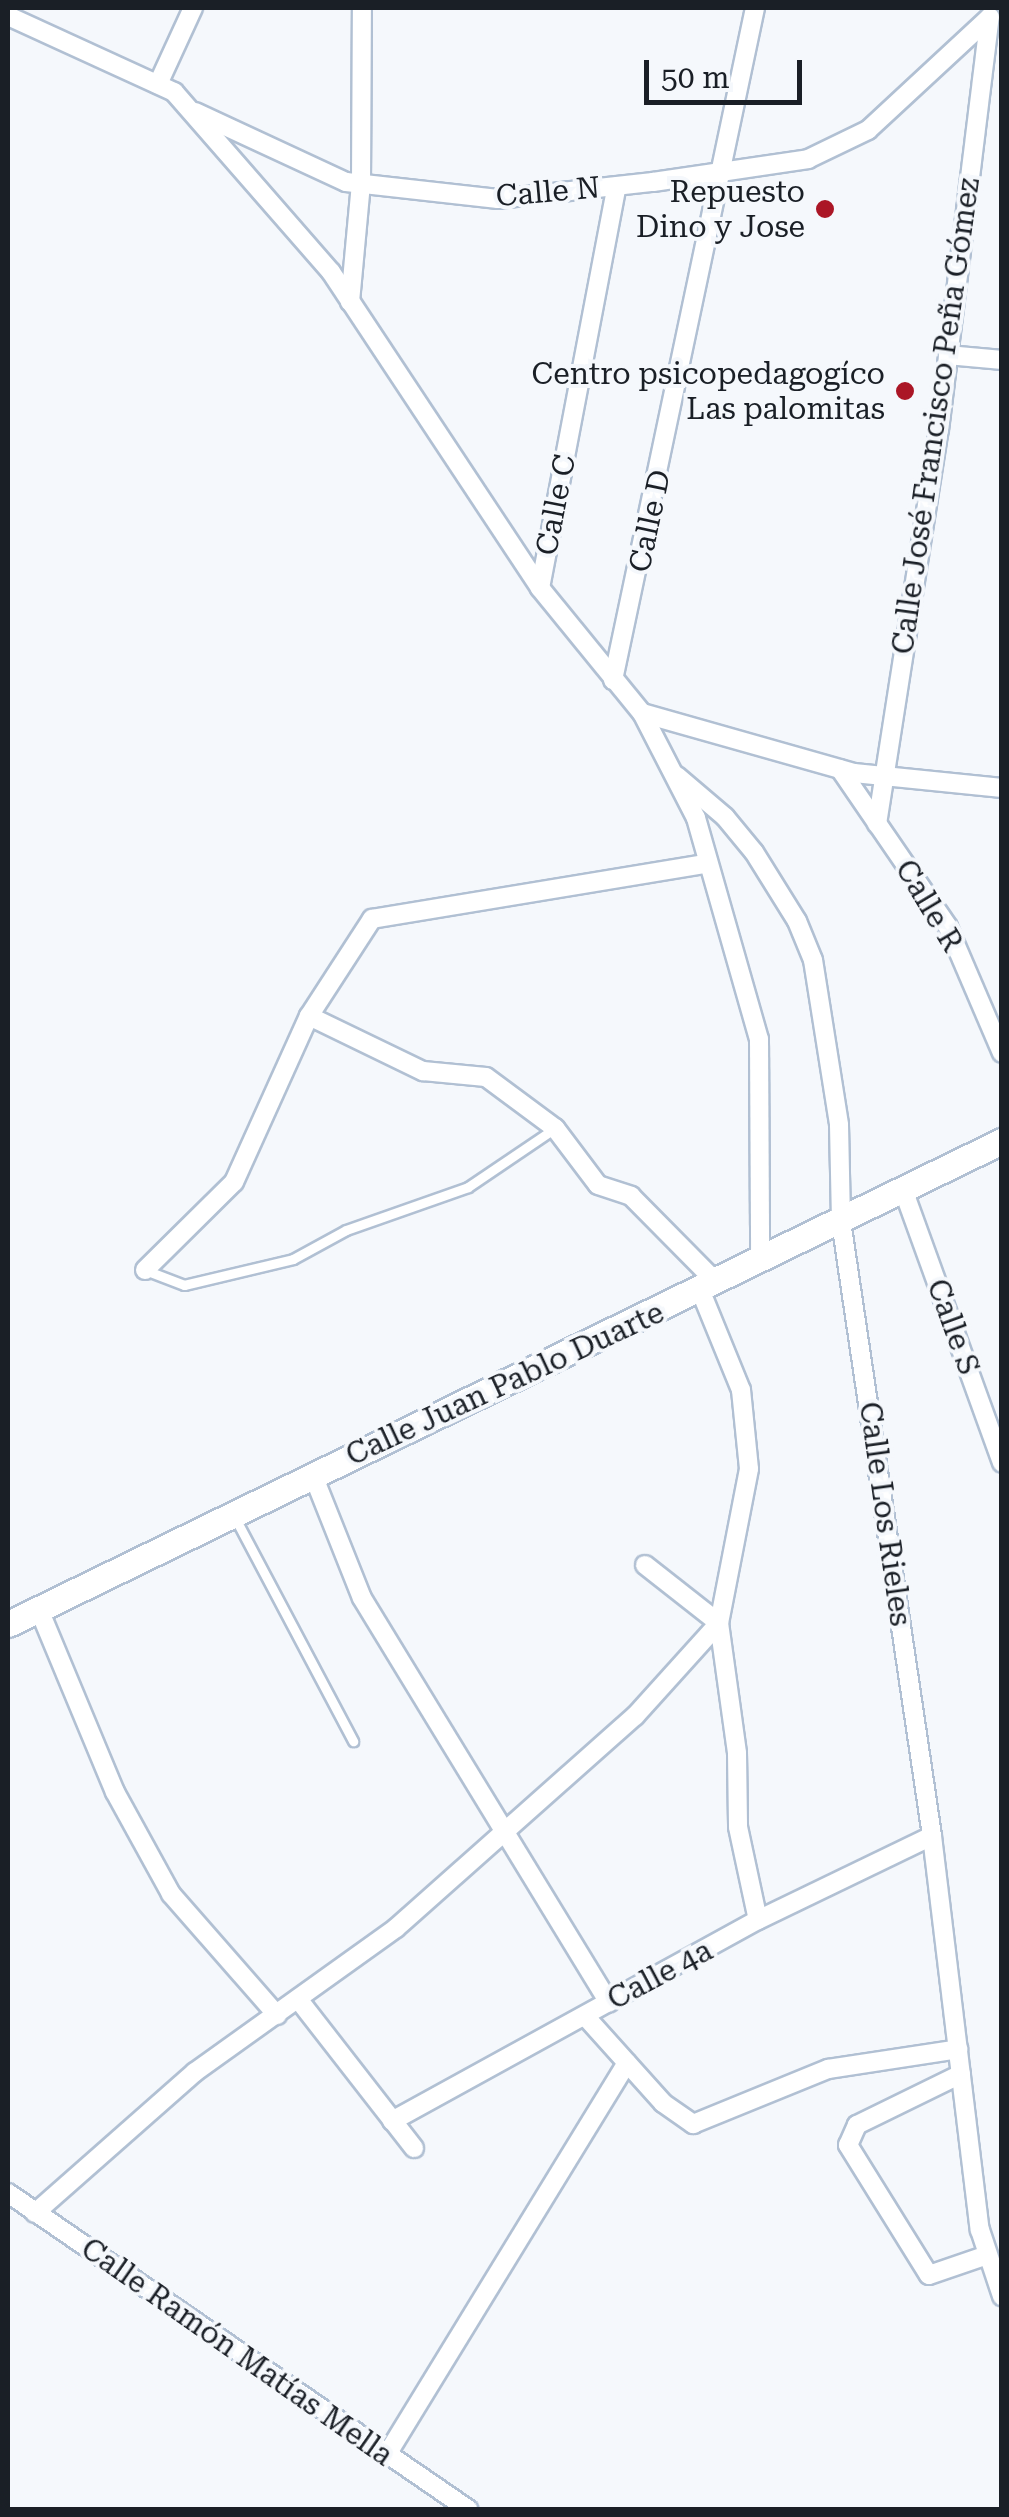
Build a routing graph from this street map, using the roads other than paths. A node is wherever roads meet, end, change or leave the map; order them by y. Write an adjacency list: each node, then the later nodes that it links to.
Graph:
1 (193, 8): 6 (street)
2 (362, 8): 9 (street)
3 (755, 8): 8 (street, Calle D)
4 (990, 12): 8 (street, Calle N); 12 (street, Calle José Francisco Peña Gómez)
5 (8, 16): 6 (street)
6 (158, 84): 7 (street)
7 (190, 110): 9 (street, Calle N); 11 (street)
8 (724, 168): 10 (street, Calle N); 15 (street, Calle D)
9 (360, 184): 10 (street, Calle N); 11 (street)
10 (618, 186): 14 (street, Calle C)
11 (350, 302): 14 (street)
12 (948, 355): 13 (street); 19 (street, Calle José Francisco Peña Gómez)
13 (1002, 360)
14 (540, 588): 15 (street)
15 (613, 680): 16 (street)
16 (642, 713): 17 (street); 18 (street)
17 (840, 769): 19 (street); 21 (street, Calle R)
18 (678, 776): 22 (street); 28 (street, Calle Los Rieles)
19 (885, 776): 20 (street); 21 (street, Calle José Francisco Peña Gómez)
20 (1002, 788)
21 (877, 824): 24 (street, Calle R)
22 (706, 864): 23 (street); 29 (street)
23 (309, 1016): 25 (street); 30 (street)
24 (1002, 1053)
25 (555, 1128): 30 (lane); 31 (street)
26 (1002, 1141): 27 (street, Calle Juan Pablo Duarte)
27 (904, 1192): 28 (street, Calle Juan Pablo Duarte); 32 (street, Calle S)
28 (841, 1222): 29 (street, Calle Juan Pablo Duarte); 41 (street, Calle Los Rieles)
29 (760, 1260): 31 (street, Calle Juan Pablo Duarte)
30 (145, 1270)
31 (709, 1287): 33 (street, Calle Juan Pablo Duarte); 37 (street)
32 (1002, 1463)
33 (314, 1475): 34 (street, Calle Juan Pablo Duarte); 40 (street)
34 (232, 1514): 36 (street, Calle Juan Pablo Duarte); 39 (lane)
35 (646, 1565): 37 (street)
36 (38, 1607): 38 (street, Calle Juan Pablo Duarte); 45 (street)
37 (720, 1623): 40 (street); 42 (street)
38 (8, 1624)
39 (353, 1741)
40 (506, 1833): 43 (street); 44 (street)
41 (932, 1836): 42 (street, Calle 4a); 47 (street, Calle Los Rieles)
42 (758, 1920): 44 (street, Calle 4a)
43 (298, 1999): 45 (street); 50 (street)
44 (609, 2002): 46 (street, Calle 4a)
45 (276, 2015): 53 (street)
46 (584, 2016): 48 (street); 50 (street, Calle 4a)
47 (958, 2049): 48 (street); 49 (street, Calle Los Rieles)
48 (626, 2062): 56 (street)
49 (961, 2074): 54 (street, Calle Los Rieles); 54 (street)
50 (392, 2121): 51 (street)
51 (414, 2148)
52 (8, 2193): 53 (street, Calle Ramón Matías Mella)
53 (35, 2212): 56 (street, Calle Ramón Matías Mella)
54 (987, 2255): 55 (street, Calle Los Rieles)
55 (1002, 2296)
56 (386, 2456): 57 (street, Calle Ramón Matías Mella)
57 (468, 2510)

